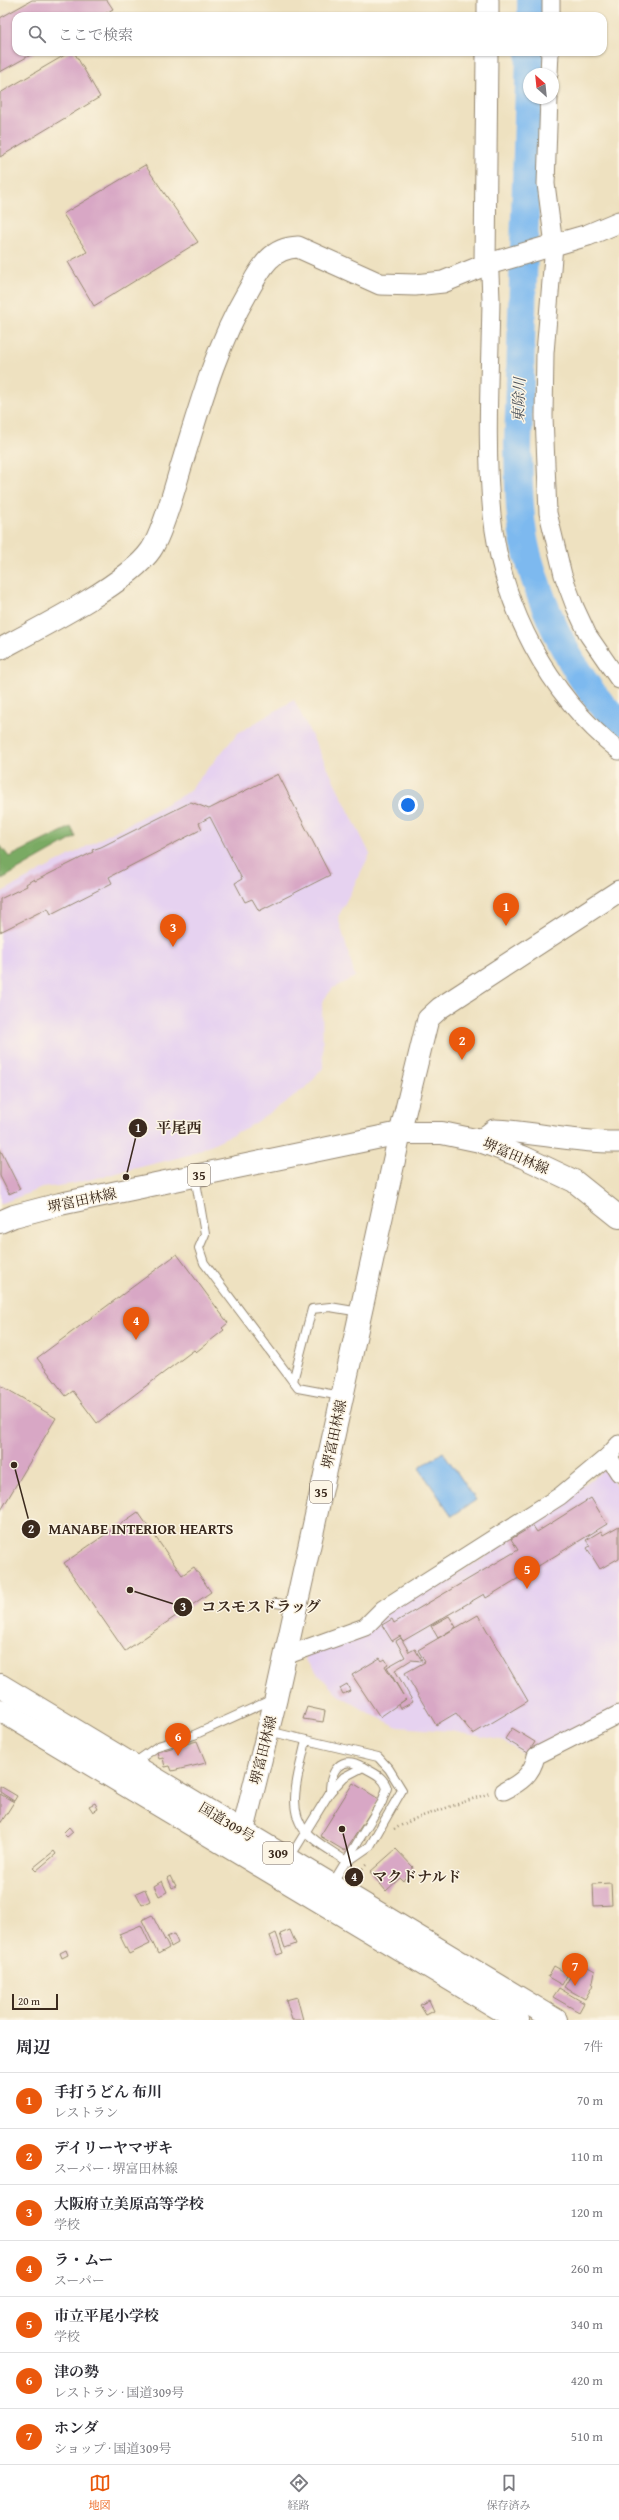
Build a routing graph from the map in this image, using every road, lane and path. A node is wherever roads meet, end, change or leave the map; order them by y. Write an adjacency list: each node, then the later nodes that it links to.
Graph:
1 (488, 0): 3 (street)
2 (551, 0): 4 (street)
3 (488, 12)
4 (551, 12)
5 (487, 56): 11 (street)
6 (550, 56): 7 (street)
7 (549, 68)
8 (549, 104): 10 (street)
9 (619, 222): 10 (street)
10 (551, 246): 11 (street); 13 (street)
11 (491, 263): 12 (street); 14 (street)
12 (0, 649)
13 (619, 680)
14 (619, 751)
15 (619, 891): 16 (street)
16 (400, 1133): 17 (main road, 堺富田林線 / 35); 19 (main road, 堺富田林線 / 35); 22 (main road, 堺富田林線 / 35)
17 (480, 1140): 18 (street); 20 (main road, 堺富田林線 / 35)
18 (619, 1142)
19 (195, 1176): 21 (main road, 堺富田林線 / 35); 23 (lane)
20 (619, 1217)
21 (0, 1222)
22 (360, 1312): 23 (lane); 24 (main road, 堺富田林線 / 35)
23 (293, 1381): 24 (lane)
24 (342, 1396): 27 (main road, 堺富田林線 / 35)
25 (614, 1450): 26 (street); 27 (street)
26 (619, 1474)
27 (285, 1656): 29 (main road, 堺富田林線 / 35)
28 (0, 1685): 34 (main road, 国道309号 / 309)
29 (276, 1698): 32 (main road, 堺富田林線 / 35); 34 (lane)
30 (0, 1710): 40 (main road, 国道309号 / 309)
31 (619, 1714): 36 (street)
32 (268, 1731): 33 (lane); 40 (main road, 堺富田林線 / 35)
33 (306, 1740): 38 (lane); 43 (lane)
34 (132, 1764): 40 (main road, 国道309号 / 309)
35 (363, 1767): 37 (lane); 37 (lane); 43 (lane)
36 (504, 1791): 39 (path)
37 (330, 1792): 38 (lane)
38 (306, 1832): 41 (lane); 43 (lane)
39 (391, 1832)
40 (238, 1840): 41 (main road, 国道309号 / 309); 45 (main road, 国道309号 / 309)
41 (289, 1859): 44 (main road, 国道309号 / 309)
42 (372, 1860): 44 (path)
43 (347, 1862): 44 (lane)
44 (338, 1889): 46 (main road, 国道309号 / 309)
45 (518, 2020)
46 (556, 2020)

